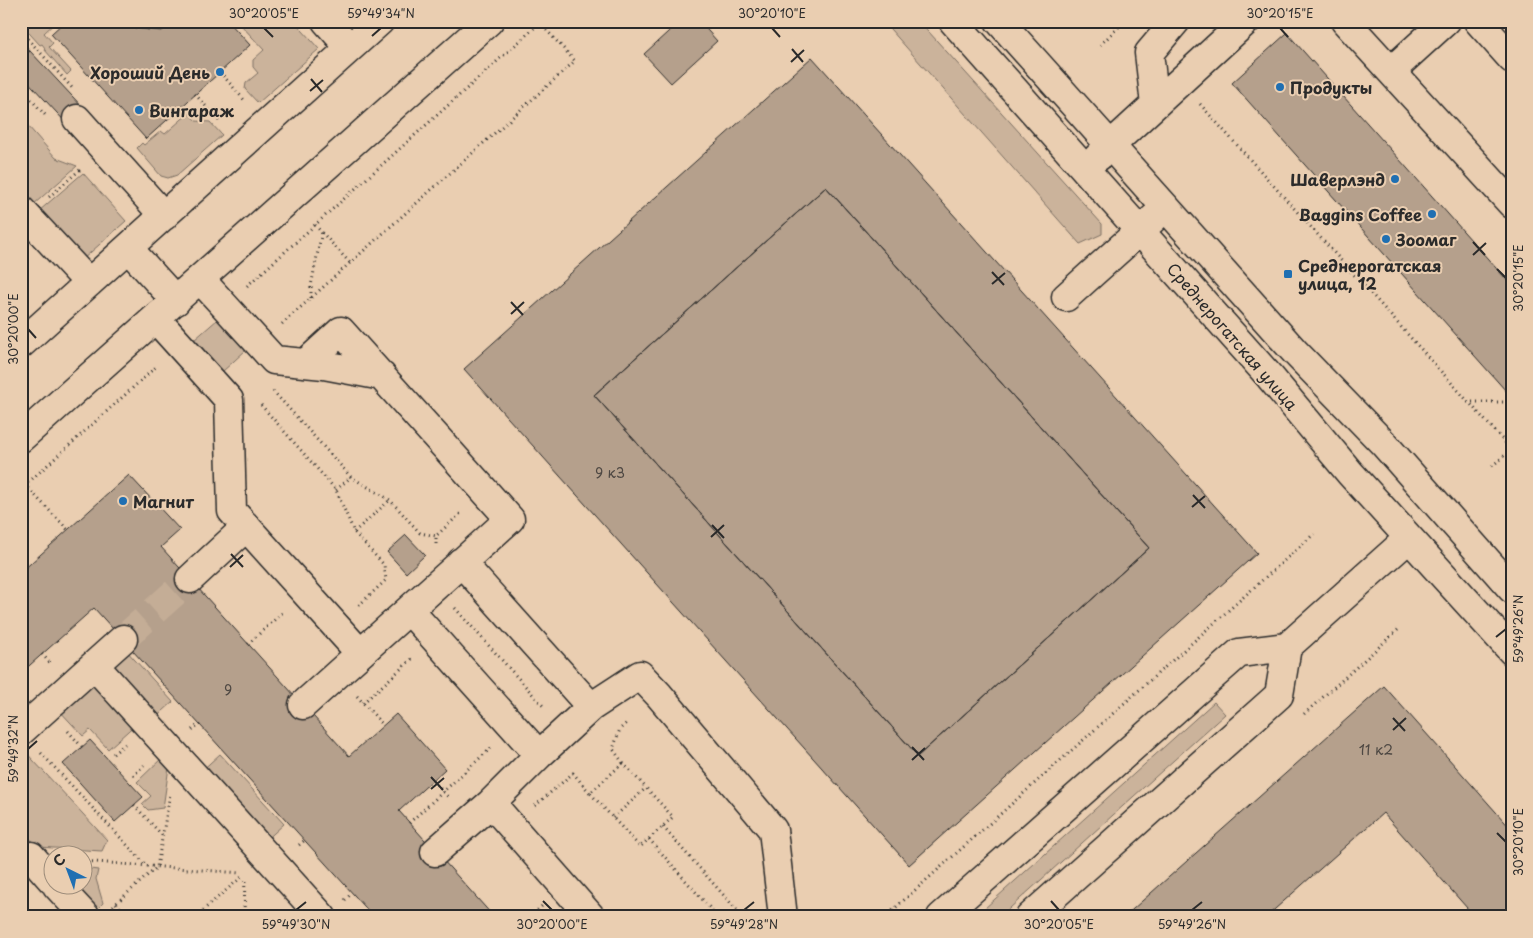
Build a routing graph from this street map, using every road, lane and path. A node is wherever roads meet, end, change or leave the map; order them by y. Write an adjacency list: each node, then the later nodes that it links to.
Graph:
1 (151, 21): 14 (path)
2 (326, 21): 16 (street)
3 (380, 21): 16 (street)
4 (489, 21): 38 (street)
5 (953, 21): 28 (street, Среднерогатская улица)
6 (999, 21): 26 (street)
7 (1125, 21): 15 (path)
8 (1176, 21): 23 (street)
9 (1246, 21): 20 (street)
10 (1345, 21): 19 (street)
11 (1446, 21): 19 (street)
12 (1478, 21): 17 (street)
13 (541, 22): 33 (path); 37 (path)
14 (147, 30)
15 (1100, 45)
16 (350, 48): 32 (street)
17 (1512, 59)
18 (220, 72): 22 (path)
19 (1391, 72): 29 (street)
20 (1180, 82): 23 (street); 52 (path)
21 (195, 94): 25 (path)
22 (249, 104)
23 (1155, 104): 26 (street)
24 (77, 119): 32 (street)
25 (224, 126)
26 (1110, 146): 28 (street); 30 (street)
27 (88, 162): 31 (path)
28 (1085, 169): 34 (street, Среднерогатская улица)
29 (1512, 204)
30 (1166, 208): 34 (street); 71 (street)
31 (24, 213): 39 (street)
32 (164, 216): 36 (street)
33 (315, 224): 35 (path); 43 (path)
34 (1140, 230): 40 (street); 67 (street, Среднерогатская улица)
35 (322, 231): 37 (path); 41 (path)
36 (128, 248): 39 (street); 42 (street)
37 (350, 263): 41 (path)
38 (200, 280): 42 (street); 43 (street)
39 (89, 283): 45 (street)
40 (1066, 297)
41 (312, 298): 46 (path)
42 (176, 301): 44 (street)
43 (225, 306): 46 (street)
44 (156, 320): 47 (street); 54 (street)
45 (21, 344)
46 (260, 344): 48 (street)
47 (180, 346): 58 (path); 63 (street)
48 (306, 363): 49 (street); 49 (street)
49 (382, 376): 61 (street)
50 (270, 388): 57 (path)
51 (257, 401): 60 (path)
52 (1467, 402): 53 (path); 55 (path)
53 (1512, 402)
54 (21, 438)
55 (1511, 449): 56 (path)
56 (1492, 466)
57 (351, 477): 60 (path); 62 (path)
58 (25, 485): 59 (path); 64 (path)
59 (21, 489)
60 (336, 490): 65 (path)
61 (485, 492): 62 (path); 68 (street)
62 (390, 500): 65 (path)
63 (246, 527): 69 (street); 74 (street)
64 (68, 530)
65 (354, 532): 74 (path)
66 (1314, 534): 120 (path)
67 (1409, 538): 77 (street); 78 (street, Среднерогатская улица)
68 (461, 562): 70 (street); 83 (street)
69 (190, 579)
70 (436, 585): 72 (street); 85 (path)
71 (1512, 589)
72 (409, 610): 79 (street); 87 (street)
73 (282, 613): 76 (path)
74 (336, 626): 79 (street)
75 (122, 639): 80 (street)
76 (248, 644)
77 (1287, 647): 121 (street); 122 (street)
78 (1512, 651)
79 (360, 653): 82 (street)
80 (94, 664): 84 (street); 114 (street)
81 (659, 695): 83 (street); 88 (path); 119 (street)
82 (303, 705)
83 (591, 707): 85 (street)
84 (21, 731)
85 (566, 732): 87 (street)
86 (41, 753): 102 (path)
87 (539, 755): 92 (street)
88 (623, 763): 89 (path); 91 (path)
89 (646, 788): 94 (path); 97 (path)
90 (443, 792): 95 (path)
91 (590, 793): 94 (path); 96 (path)
92 (491, 803): 96 (street); 99 (street)
93 (134, 805): 103 (path)
94 (613, 818): 98 (path)
95 (409, 823)
96 (512, 827): 116 (street)
97 (662, 827): 98 (path); 118 (path)
98 (649, 839): 117 (path)
99 (436, 852)
100 (24, 855): 104 (street)
101 (92, 862): 102 (path)
102 (146, 866): 103 (path)
103 (157, 867): 105 (path); 107 (path)
104 (42, 871)
105 (245, 874): 112 (path); 113 (path)
106 (66, 896): 110 (street)
107 (116, 903): 109 (path); 111 (path)
108 (544, 904): 115 (path)
109 (111, 908)
110 (86, 917)
111 (128, 917)
112 (195, 917)
113 (244, 917)
114 (322, 917)
115 (530, 917)
116 (591, 917)
117 (718, 917)
118 (743, 917)
119 (783, 917)
120 (885, 917)
121 (941, 917)
122 (1030, 917)

